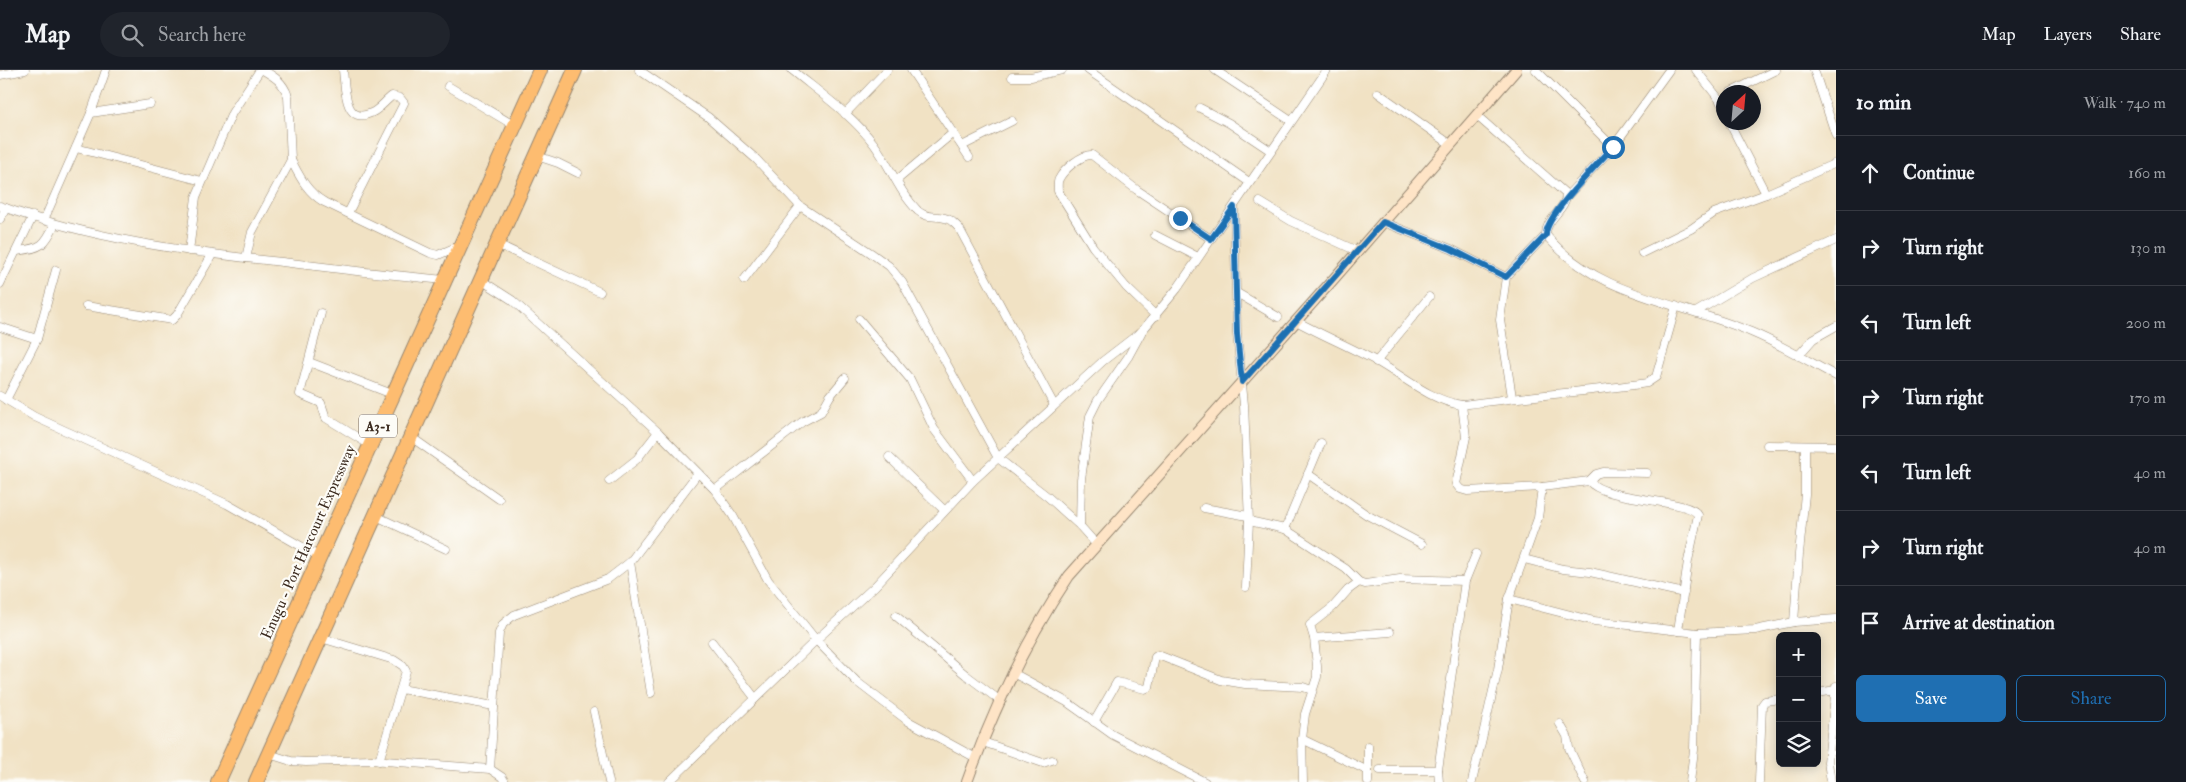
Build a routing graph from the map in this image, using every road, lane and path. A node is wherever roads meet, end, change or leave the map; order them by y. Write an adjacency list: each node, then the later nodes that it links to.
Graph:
1 (25, 70): 21 (street)
2 (106, 70): 29 (street)
3 (262, 70): 45 (street); 49 (street)
4 (343, 70): 57 (street)
5 (540, 70): 34 (highway, Enugu - Port Harcourt Expressway / A3-1)
6 (575, 70): 43 (highway, A3-1)
7 (639, 70): 54 (street)
8 (792, 70): 30 (street)
9 (886, 70): 30 (street)
10 (911, 70): 36 (street)
11 (1062, 70): 22 (street)
12 (1088, 70): 50 (street)
13 (1215, 70): 33 (street)
14 (1327, 70): 33 (street)
15 (1516, 70): 31 (main road)
16 (1536, 70): 40 (street)
17 (1669, 70): 40 (street)
18 (1696, 70): 25 (street)
19 (1776, 70): 23 (street)
20 (1814, 70): 37 (street)
21 (0, 75)
22 (1012, 77)
23 (1745, 85)
24 (448, 86): 34 (street)
25 (1716, 92)
26 (1378, 93): 38 (street)
27 (150, 104): 29 (street)
28 (1200, 108): 42 (street)
29 (91, 114): 41 (street)
30 (845, 114): 48 (street)
31 (1476, 115): 38 (main road); 52 (street)
32 (1012, 121): 39 (street)
33 (1291, 121): 42 (street)
34 (515, 126): 67 (highway, Enugu - Port Harcourt Expressway / A3-1)
35 (1733, 130): 51 (street)
36 (953, 133): 39 (street); 48 (street)
37 (1836, 136)
38 (1450, 144): 61 (main road)
39 (962, 146): 44 (street)
40 (1613, 147): 52 (street)
41 (76, 148): 49 (street); 60 (street)
42 (1270, 151): 50 (street)
43 (537, 156): 47 (street); 68 (highway, A3-1)
44 (969, 157)
45 (291, 160): 57 (street); 75 (street)
46 (1836, 163): 51 (street)
47 (578, 174)
48 (897, 180): 106 (street)
49 (202, 181): 70 (street)
50 (1250, 182): 56 (street)
51 (1766, 194): 72 (street)
52 (1566, 198): 64 (street)
53 (1260, 202): 71 (street)
54 (800, 206): 80 (street); 116 (street)
55 (3, 207): 58 (street); 59 (street)
56 (1234, 207): 65 (street); 83 (street)
57 (348, 212): 67 (street)
58 (34, 216): 60 (street); 69 (street)
59 (0, 219)
60 (44, 220): 62 (street)
61 (1383, 222): 71 (main road); 77 (street)
62 (55, 224): 69 (street); 70 (street)
63 (1155, 235): 74 (street)
64 (1546, 235): 77 (street); 86 (street)
65 (1211, 239): 74 (street); 89 (street)
66 (1836, 240): 87 (street)
67 (462, 244): 78 (highway, Enugu - Port Harcourt Expressway / A3-1)
68 (497, 244): 79 (highway, A3-1); 82 (street)
69 (17, 251): 81 (street)
70 (189, 251): 73 (street)
71 (1357, 251): 92 (main road)
72 (1642, 253)
73 (212, 255): 75 (street); 85 (street)
74 (1198, 257): 89 (street)
75 (246, 258): 78 (street)
76 (56, 270): 96 (street)
77 (1506, 277): 104 (street)
78 (444, 280): 103 (highway, Enugu - Port Harcourt Expressway / A3-1)
79 (481, 280): 108 (street); 109 (highway, A3-1)
80 (744, 280)
81 (0, 284)
82 (600, 292)
83 (1237, 293): 90 (street); 102 (street)
84 (1429, 297): 99 (street)
85 (86, 306)
86 (1676, 306): 87 (street); 104 (street)
87 (1696, 312): 97 (street)
88 (322, 313): 98 (street)
89 (1156, 316): 95 (street)
90 (1278, 317)
91 (860, 319): 121 (street)
92 (1296, 321): 99 (street); 102 (main road)
93 (1836, 326): 97 (street)
94 (0, 327): 96 (street)
95 (1142, 331): 106 (street); 130 (street)
96 (37, 339): 105 (street)
97 (1798, 356): 100 (street)
98 (309, 362): 103 (street); 112 (street)
99 (1376, 362): 107 (street)
100 (1836, 376)
101 (845, 378): 124 (street)
102 (1242, 382): 129 (street); 132 (main road)
103 (392, 394): 112 (highway, Enugu - Port Harcourt Expressway / A3-1)
104 (1512, 397): 107 (street)
105 (3, 398): 136 (street)
106 (1054, 405): 116 (street)
107 (1462, 405): 123 (street)
108 (658, 432): 117 (street); 120 (street)
109 (411, 437): 125 (street); 128 (highway, A3-1)
110 (1321, 444): 119 (street)
111 (1767, 444): 114 (street)
112 (370, 445): 136 (highway, Enugu - Port Harcourt Expressway / A3-1)
113 (1836, 446): 114 (street)
114 (1805, 447): 146 (street)
115 (889, 457): 127 (street)
116 (998, 458): 121 (street); 130 (street)
117 (698, 473): 124 (street); 138 (street)
118 (1647, 473): 122 (street)
119 (1308, 474): 131 (street); 133 (street)
120 (609, 481)
121 (973, 481): 127 (street)
122 (1589, 481): 123 (street); 142 (street)
123 (1542, 487): 137 (street)
124 (715, 490): 152 (street)
125 (499, 499)
126 (1204, 508): 129 (street)
127 (944, 510): 152 (street)
128 (376, 516): 134 (street); 150 (highway, A3-1)
129 (1249, 519): 131 (street); 141 (street)
130 (1080, 526): 132 (street)
131 (1285, 529): 140 (street)
132 (1096, 544): 154 (main road)
133 (1422, 544)
134 (446, 549)
135 (1476, 554): 139 (street)
136 (320, 556): 178 (highway, Enugu - Port Harcourt Expressway / A3-1)
137 (1524, 559): 142 (street); 143 (street)
138 (630, 562): 159 (street); 163 (street)
139 (1465, 581): 140 (street); 176 (street)
140 (1359, 582): 151 (street)
141 (1246, 587)
142 (1684, 593): 147 (street)
143 (1509, 599): 147 (street); 188 (street)
144 (896, 616): 161 (street)
145 (1836, 619): 146 (street)
146 (1794, 622): 149 (street)
147 (1678, 631): 149 (street)
148 (1390, 632): 151 (street)
149 (1697, 633): 190 (street)
150 (321, 638): 155 (street); 170 (highway, A3-1)
151 (1314, 638): 157 (street)
152 (816, 640): 160 (street); 171 (street)
153 (712, 642): 160 (street)
154 (1013, 673): 161 (main road); 165 (street)
155 (401, 689): 163 (street); 173 (street)
156 (1836, 689): 158 (street); 192 (street)
157 (1312, 690): 165 (street); 167 (street)
158 (1821, 692)
159 (651, 693)
160 (756, 698): 182 (street)
161 (999, 700): 168 (main road)
162 (1776, 700): 191 (street)
163 (494, 706): 174 (street)
164 (594, 712): 181 (street)
165 (1094, 722): 184 (street)
166 (1560, 724): 189 (street)
167 (1302, 739): 177 (street); 185 (street)
168 (983, 742): 171 (main road); 172 (street)
169 (1368, 746): 177 (street)
170 (269, 754): 173 (street); 179 (highway, A3-1)
171 (976, 758): 183 (main road)
172 (1052, 760)
173 (379, 761): 174 (street)
174 (490, 769): 180 (street)
175 (1380, 770): 176 (street)
176 (1438, 770): 187 (street)
177 (1368, 772): 186 (street)
178 (218, 782)
179 (256, 782)
180 (505, 782)
181 (609, 782)
182 (669, 782)
183 (967, 782)
184 (1205, 782)
185 (1303, 782)
186 (1368, 782)
187 (1439, 782)
188 (1472, 782)
189 (1585, 782)
190 (1690, 782)
191 (1759, 782)
192 (1831, 782)

